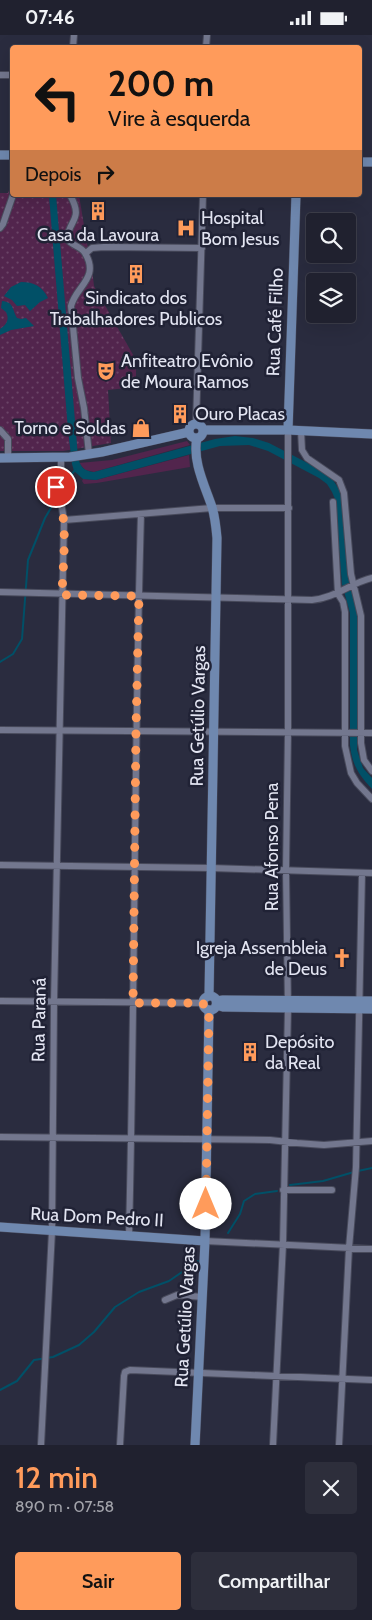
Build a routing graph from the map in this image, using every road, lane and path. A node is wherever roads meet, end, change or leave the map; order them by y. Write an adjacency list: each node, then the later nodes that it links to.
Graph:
1 (12, 197): 5 (street)
2 (71, 197): 7 (street)
3 (203, 197): 6 (street)
4 (296, 197): 10 (street, Rua Café Filho)
5 (0, 228)
6 (202, 248): 7 (street); 8 (street)
7 (86, 253): 15 (street)
8 (200, 427): 10 (street); 13 (street)
9 (0, 430): 17 (street)
10 (288, 430): 11 (street); 14 (street, Rua Café Filho)
11 (301, 431): 12 (street); 24 (street)
12 (372, 434)
13 (194, 438): 15 (street); 19 (street, Rua Getúlio Vargas)
14 (288, 450): 20 (street, Rua Afonso Pena)
15 (89, 454): 16 (street)
16 (70, 457): 17 (street); 22 (street, Rua Paraná)
17 (4, 458)
18 (333, 502): 24 (street)
19 (212, 508): 20 (street); 21 (street); 28 (street, Rua Getúlio Vargas)
20 (289, 508): 29 (street, Rua Afonso Pena)
21 (141, 514): 22 (street); 27 (street)
22 (64, 520): 26 (street, Rua Paraná)
23 (372, 578): 24 (street)
24 (346, 589): 29 (street); 35 (street); 36 (street)
25 (0, 593): 26 (street)
26 (62, 595): 27 (street); 31 (street, Rua Paraná)
27 (139, 596): 28 (street); 32 (street)
28 (216, 597): 29 (street); 33 (street, Rua Getúlio Vargas)
29 (288, 600): 34 (street, Rua Afonso Pena)
30 (0, 730): 31 (street)
31 (59, 730): 32 (street); 41 (street, Rua Paraná)
32 (136, 730): 33 (street); 42 (street)
33 (215, 731): 34 (street); 43 (street, Rua Getúlio Vargas)
34 (288, 732): 35 (street); 44 (street, Rua Afonso Pena)
35 (346, 733): 36 (street); 39 (street)
36 (360, 733): 37 (street); 38 (street)
37 (372, 733)
38 (372, 771)
39 (372, 799)
40 (0, 865): 41 (street)
41 (57, 866): 42 (street); 49 (street, Rua Paraná)
42 (134, 867): 43 (street); 50 (street)
43 (211, 868): 44 (street); 51 (street, Rua Getúlio Vargas)
44 (286, 870): 45 (street); 52 (street, Rua Afonso Pena)
45 (362, 873): 46 (street); 53 (street)
46 (372, 873)
47 (0, 1001): 49 (street)
48 (372, 1001): 53 (street)
49 (54, 1002): 50 (street); 55 (street, Rua Paraná)
50 (133, 1003): 51 (street); 57 (street)
51 (211, 1003): 52 (street); 58 (street, Rua Getúlio Vargas)
52 (288, 1004): 53 (street); 59 (street, Rua Afonso Pena)
53 (360, 1005): 54 (street); 61 (street)
54 (372, 1009)
55 (54, 1136): 56 (street); 57 (street); 65 (street, Rua Paraná)
56 (0, 1137)
57 (131, 1138): 58 (street); 66 (street)
58 (206, 1139): 59 (street); 67 (street, Rua Getúlio Vargas)
59 (284, 1141): 61 (street); 62 (street, Rua Afonso Pena)
60 (372, 1141): 61 (street)
61 (357, 1142): 69 (street)
62 (283, 1190): 63 (street); 68 (street, Rua Afonso Pena)
63 (332, 1190)
64 (0, 1227): 65 (street, Rua Dom Pedro II)
65 (52, 1231): 66 (street, Rua Dom Pedro II); 77 (street, Rua Paraná)
66 (129, 1235): 67 (street, Rua Dom Pedro II)
67 (206, 1241): 68 (street, Rua Dom Pedro II); 71 (street, Rua Getúlio Vargas)
68 (283, 1244): 69 (street, Rua Dom Pedro II); 74 (street, Rua Afonso Pena)
69 (349, 1248): 70 (street, Rua Dom Pedro II); 75 (street)
70 (372, 1249)
71 (203, 1297): 72 (street); 73 (street, Rua Getúlio Vargas)
72 (165, 1300)
73 (199, 1372): 74 (street); 78 (street); 79 (street, Rua Getúlio Vargas)
74 (276, 1376): 75 (street); 80 (street, Rua Afonso Pena)
75 (343, 1379): 76 (street); 81 (street)
76 (372, 1380)
77 (41, 1445)
78 (120, 1445)
79 (195, 1445)
80 (273, 1445)
81 (339, 1445)

